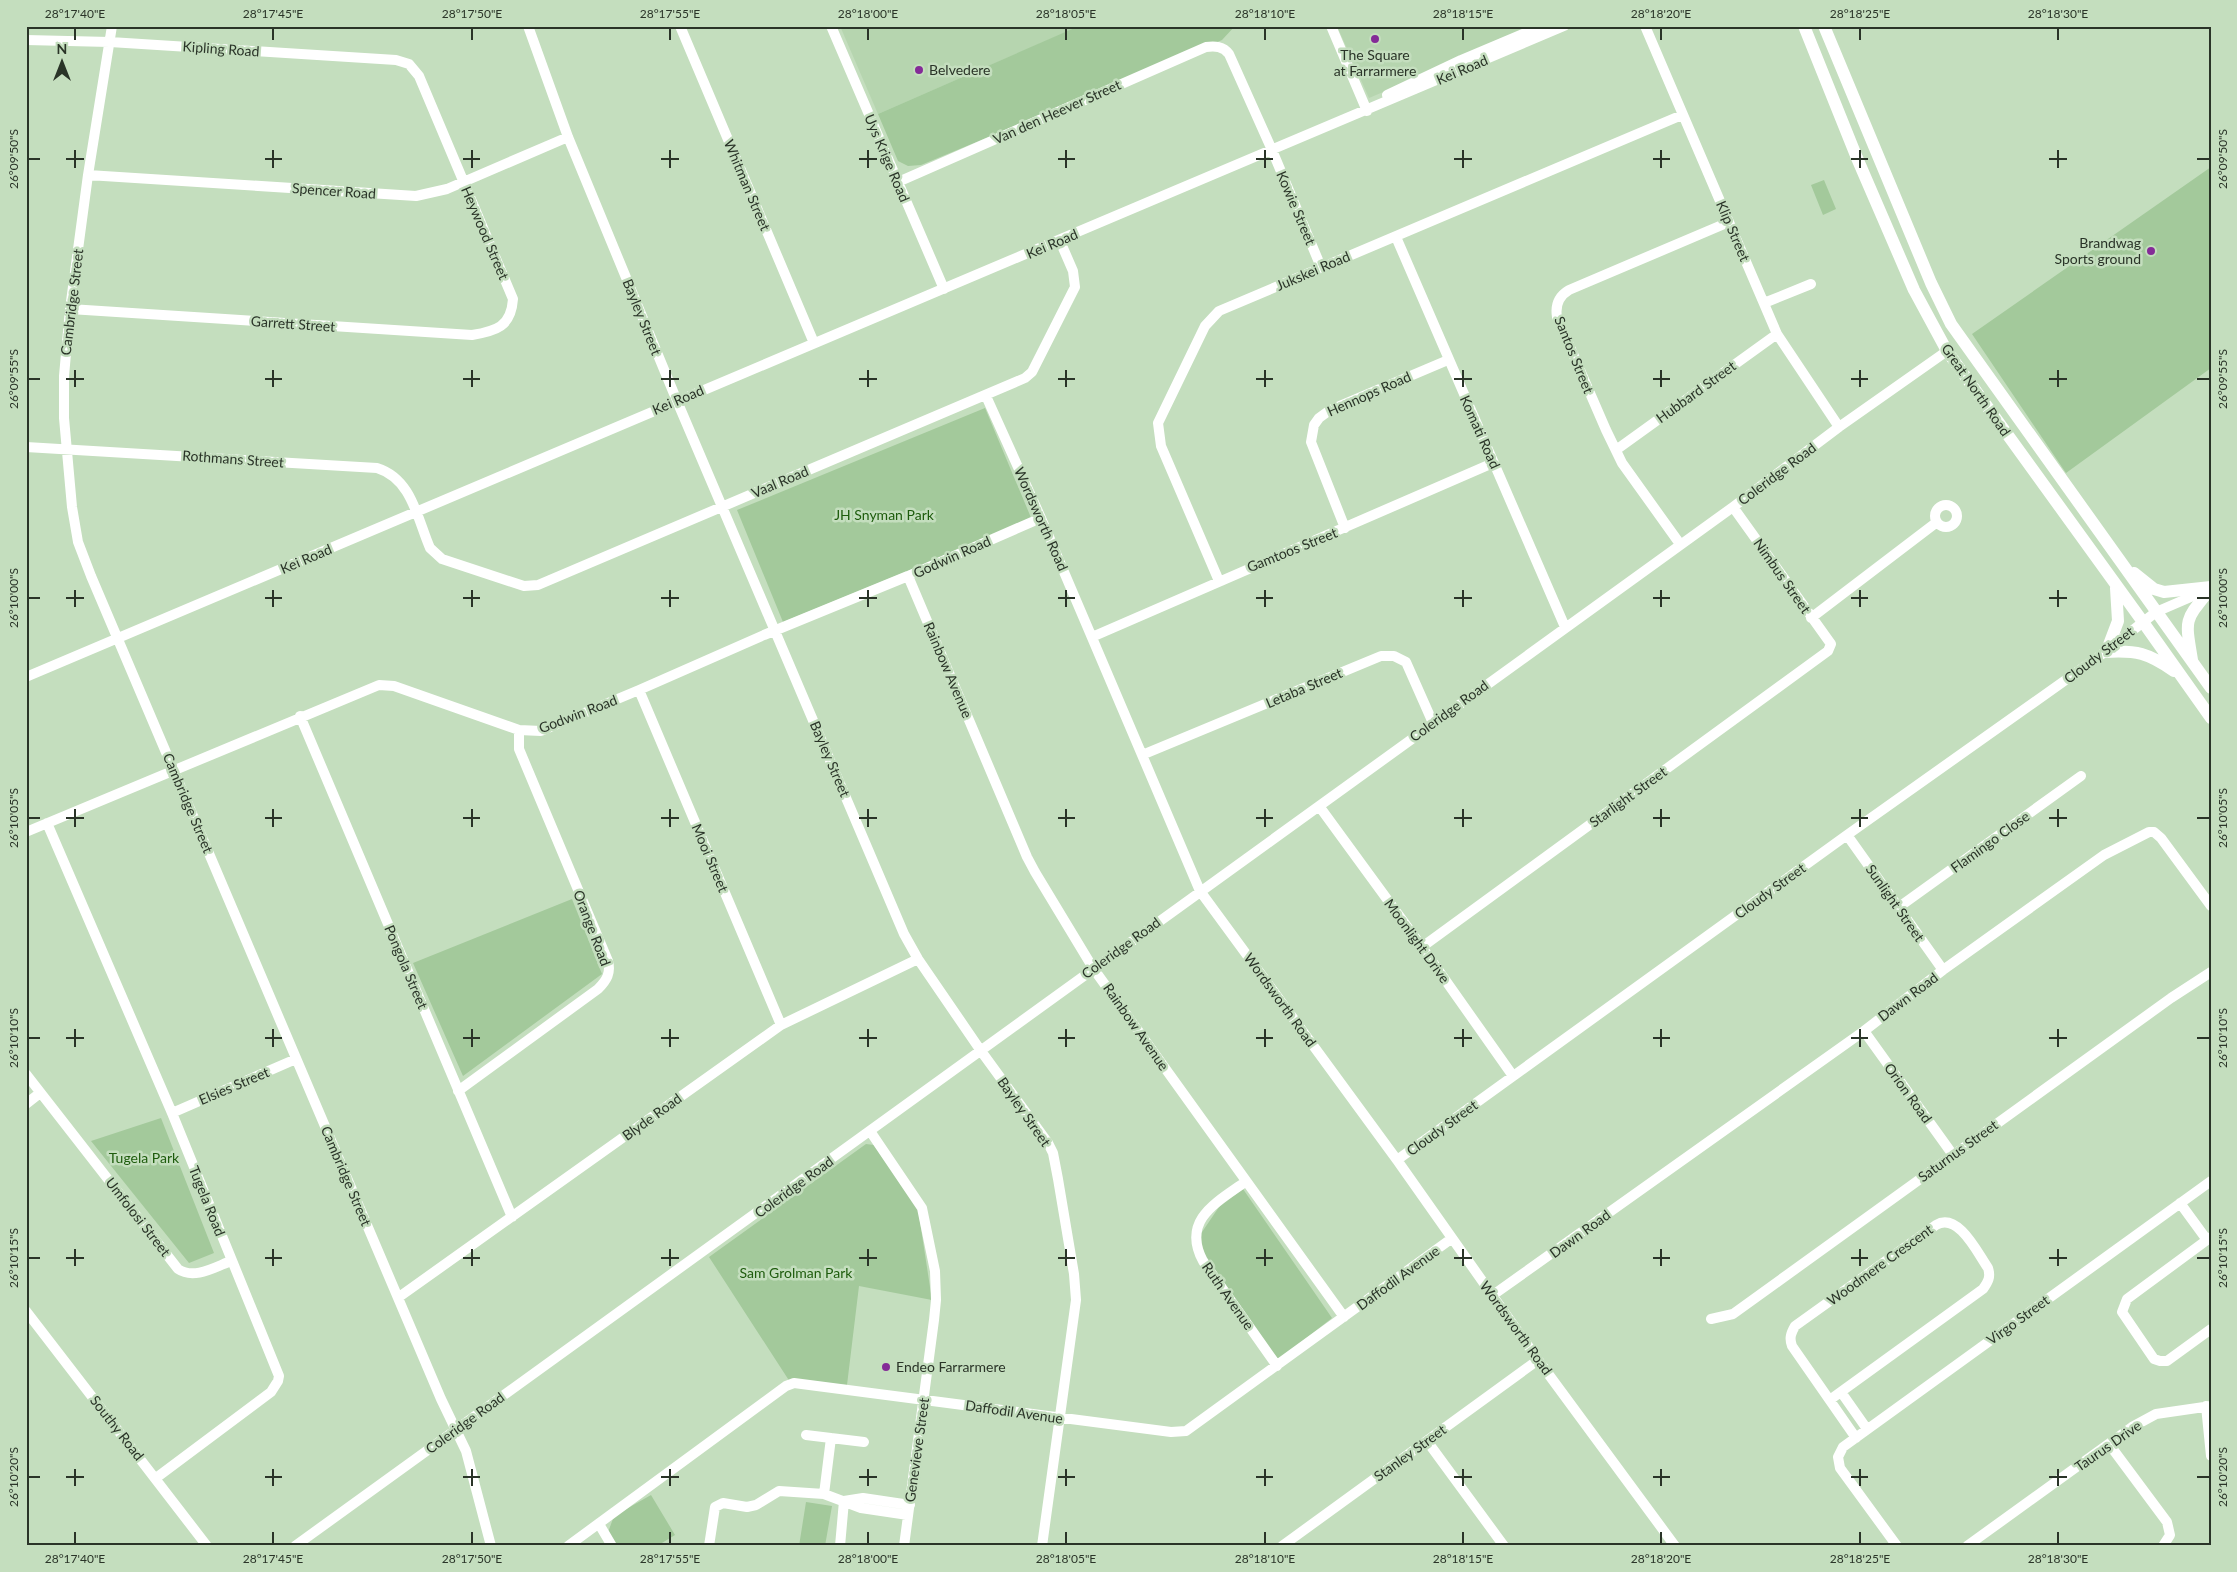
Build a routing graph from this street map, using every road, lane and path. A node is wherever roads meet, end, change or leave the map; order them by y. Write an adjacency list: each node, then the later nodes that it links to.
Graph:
1 (112, 26): 12 (street, Cambridge Street)
2 (528, 26): 17 (street, Bayley Street)
3 (680, 26): 32 (street, Whitman Street)
4 (831, 26): 20 (street, Uys Krige Road)
5 (1331, 26): 15 (street)
6 (1542, 26): 15 (street, Kei Road)
7 (1564, 26): 15 (street, Kei Road)
8 (1645, 26): 16 (street, Klip Street)
9 (1804, 26): 33 (main road, Great North Road)
10 (1824, 26): 49 (main road, Great North Road)
11 (26, 40): 12 (street, Kipling Road)
12 (110, 42): 14 (street, Kipling Road); 19 (street, Cambridge Street)
13 (1217, 46): 18 (street, Kowie Street); 20 (street, Van den Heever Street)
14 (414, 67): 21 (street, Heywood Street)
15 (1365, 108): 18 (street, Kei Road)
16 (1682, 115): 22 (street, Klip Street); 23 (street, Jukskei Road)
17 (568, 137): 21 (street, Spencer Road); 36 (street, Bayley Street)
18 (1272, 150): 24 (street, Kei Road); 25 (street, Kowie Street)
19 (88, 174): 21 (street, Spencer Road); 29 (street, Cambridge Street)
20 (898, 182): 27 (street, Uys Krige Road)
21 (464, 183): 30 (street, Heywood Street)
22 (1730, 222): 28 (street, Klip Street); 40 (street, Santos Street)
23 (1396, 236): 25 (street, Jukskei Road); 34 (street, Komati Road)
24 (1060, 241): 27 (street, Kei Road); 35 (street, Vaal Road)
25 (1321, 267): 51 (street, Jukskei Road)
26 (1811, 284): 28 (street)
27 (944, 289): 32 (street, Kei Road)
28 (1764, 303): 31 (street, Klip Street)
29 (70, 309): 30 (street, Garrett Street); 39 (street, Cambridge Street)
30 (510, 317)
31 (1777, 334): 37 (street, Klip Street); 40 (street, Hubbard Street)
32 (814, 343): 36 (street, Kei Road)
33 (1947, 351): 37 (street, Coleridge Road); 52 (main road, Great North Road)
34 (1448, 360): 41 (street, Komati Road); 47 (street, Hennops Road)
35 (986, 396): 42 (street, Vaal Road); 45 (street, Wordsworth Road)
36 (676, 401): 42 (street, Bayley Street); 44 (street, Kei Road)
37 (1839, 427): 43 (street, Coleridge Road)
38 (26, 447): 39 (street, Rothmans Street)
39 (67, 448): 44 (street, Rothmans Street); 59 (street, Cambridge Street)
40 (1616, 450): 48 (street, Santos Street)
41 (1493, 463): 47 (street, Gamtoos Street); 57 (street, Komati Road)
42 (722, 506): 44 (street, Vaal Road); 58 (street, Bayley Street)
43 (1734, 507): 48 (street, Coleridge Road); 55 (street, Nimbus Street)
44 (415, 512): 59 (street, Kei Road)
45 (1041, 518): 50 (street, Godwin Road); 60 (street, Wordsworth Road)
46 (1937, 522): 55 (street)
47 (1345, 528): 51 (street, Gamtoos Street)
48 (1680, 544): 57 (street, Coleridge Road)
49 (2120, 562): 53 (main road); 54 (main road, Great North Road)
50 (908, 576): 58 (street, Godwin Road); 84 (street, Rainbow Avenue)
51 (1219, 581): 60 (street, Gamtoos Street)
52 (2116, 585): 56 (main road, Great North Road); 62 (main road)
53 (2211, 588): 54 (street, Cloudy Street); 63 (main road)
54 (2156, 612): 56 (street, Cloudy Street); 63 (main road, Great North Road)
55 (1811, 618): 61 (street, Nimbus Street)
56 (2143, 622): 62 (street, Cloudy Street); 64 (main road, Great North Road)
57 (1565, 628): 70 (street, Coleridge Road)
58 (776, 630): 67 (street, Godwin Road); 83 (street, Bayley Street)
59 (118, 638): 65 (street, Kei Road); 73 (street, Cambridge Street)
60 (1092, 638): 72 (street, Wordsworth Road)
61 (1831, 644): 82 (street, Starlight Street)
62 (2106, 651): 64 (main road); 78 (street, Cloudy Street)
63 (2193, 663): 66 (main road, Great North Road)
64 (2180, 676): 69 (main road, Great North Road)
65 (26, 677)
66 (2211, 688)
67 (639, 690): 71 (street, Godwin Road); 87 (street, Mooi Street)
68 (300, 716): 71 (street, Godwin Road); 73 (street, Godwin Road); 93 (street, Pongola Street)
69 (2211, 718)
70 (1433, 723): 72 (street, Letaba Street); 75 (street, Coleridge Road)
71 (519, 730): 93 (street, Orange Road)
72 (1142, 755): 79 (street, Wordsworth Road)
73 (174, 769): 76 (street, Godwin Road); 90 (street, Cambridge Street)
74 (2080, 776): 81 (street, Flamingo Close)
75 (1319, 806): 79 (street, Coleridge Road); 82 (street, Moonlight Drive)
76 (47, 823): 77 (street, Godwin Road); 96 (street, Tugela Road)
77 (26, 832)
78 (1847, 835): 81 (street, Sunlight Street); 92 (street, Cloudy Street)
79 (1200, 891): 84 (street, Coleridge Road); 99 (street, Wordsworth Road)
80 (2211, 906): 85 (street, Dawn Road)
81 (1898, 907): 85 (street, Sunlight Street)
82 (1422, 947): 92 (street, Moonlight Drive)
83 (918, 959): 87 (street, Blyde Road); 89 (street, Bayley Street)
84 (1093, 968): 89 (street, Coleridge Road); 101 (street, Rainbow Avenue)
85 (1943, 970): 88 (street, Dawn Road)
86 (2206, 974): 98 (street, Saturnus Street)
87 (781, 1025): 103 (street, Blyde Road)
88 (1864, 1031): 98 (street, Orion Road); 107 (street, Dawn Road)
89 (981, 1051): 97 (street, Coleridge Road); 119 (street, Bayley Street)
90 (296, 1059): 96 (street, Elsies Street); 108 (street, Cambridge Street)
91 (26, 1074): 94 (street, Umfolosi Street)
92 (1513, 1076): 99 (street, Cloudy Street)
93 (458, 1091): 103 (street, Pongola Street)
94 (40, 1093): 95 (street); 106 (street, Umfolosi Street)
95 (26, 1104)
96 (172, 1113): 106 (street, Tugela Road)
97 (870, 1131): 116 (street, Genevieve Street); 121 (street, Coleridge Road)
98 (1953, 1155): 111 (street, Saturnus Street)
99 (1397, 1160): 104 (street, Wordsworth Road)
100 (2211, 1181): 102 (street, Virgo Street)
101 (1245, 1182): 110 (street, Rainbow Avenue); 114 (street, Ruth Avenue)
102 (2180, 1203): 105 (street); 120 (street, Virgo Street)
103 (512, 1217): 108 (street, Blyde Road)
104 (1451, 1239): 107 (street, Wordsworth Road); 110 (street, Daffodil Avenue)
105 (2209, 1239): 112 (street)
106 (231, 1261): 129 (street, Tugela Road)
107 (1493, 1295): 113 (street, Wordsworth Road)
108 (399, 1297): 121 (street, Cambridge Street)
109 (26, 1311): 129 (street, Southy Road)
110 (1344, 1317): 114 (street, Daffodil Avenue)
111 (1711, 1319)
112 (2211, 1329)
113 (1538, 1360): 125 (street, Stanley Street); 145 (street, Wordsworth Road)
114 (1277, 1366): 119 (street, Daffodil Avenue)
115 (1840, 1392): 117 (street, Woodmere Crescent); 117 (street, Woodmere Crescent); 120 (street)
116 (924, 1399): 119 (street, Daffodil Avenue); 132 (street, Genevieve Street); 133 (street, Daffodil Avenue)
117 (1830, 1399): 124 (street, Woodmere Crescent)
118 (2208, 1406): 127 (street, Taurus Drive); 128 (street)
119 (1059, 1418): 142 (street, Bayley Street)
120 (1867, 1429): 124 (street, Virgo Street)
121 (456, 1430): 135 (street, Coleridge Road); 136 (street, Cambridge Street)
122 (806, 1435): 123 (street)
123 (831, 1438): 126 (street); 130 (street)
124 (1856, 1438): 146 (street, Virgo Street)
125 (1427, 1441): 143 (street, Stanley Street); 144 (street)
126 (864, 1442)
127 (2109, 1444): 147 (street, Taurus Drive); 148 (street)
128 (2210, 1455)
129 (156, 1478): 134 (street, Southy Road)
130 (824, 1494): 131 (street); 139 (street)
131 (844, 1501): 132 (street); 140 (street)
132 (909, 1510): 141 (street, Genevieve Street)
133 (599, 1524): 137 (street, Daffodil Avenue); 138 (street)
134 (207, 1546)
135 (295, 1546)
136 (492, 1546)
137 (568, 1546)
138 (612, 1546)
139 (709, 1546)
140 (840, 1546)
141 (904, 1546)
142 (1042, 1546)
143 (1282, 1546)
144 (1504, 1546)
145 (1675, 1546)
146 (1898, 1546)
147 (1967, 1546)
148 (2163, 1546)

